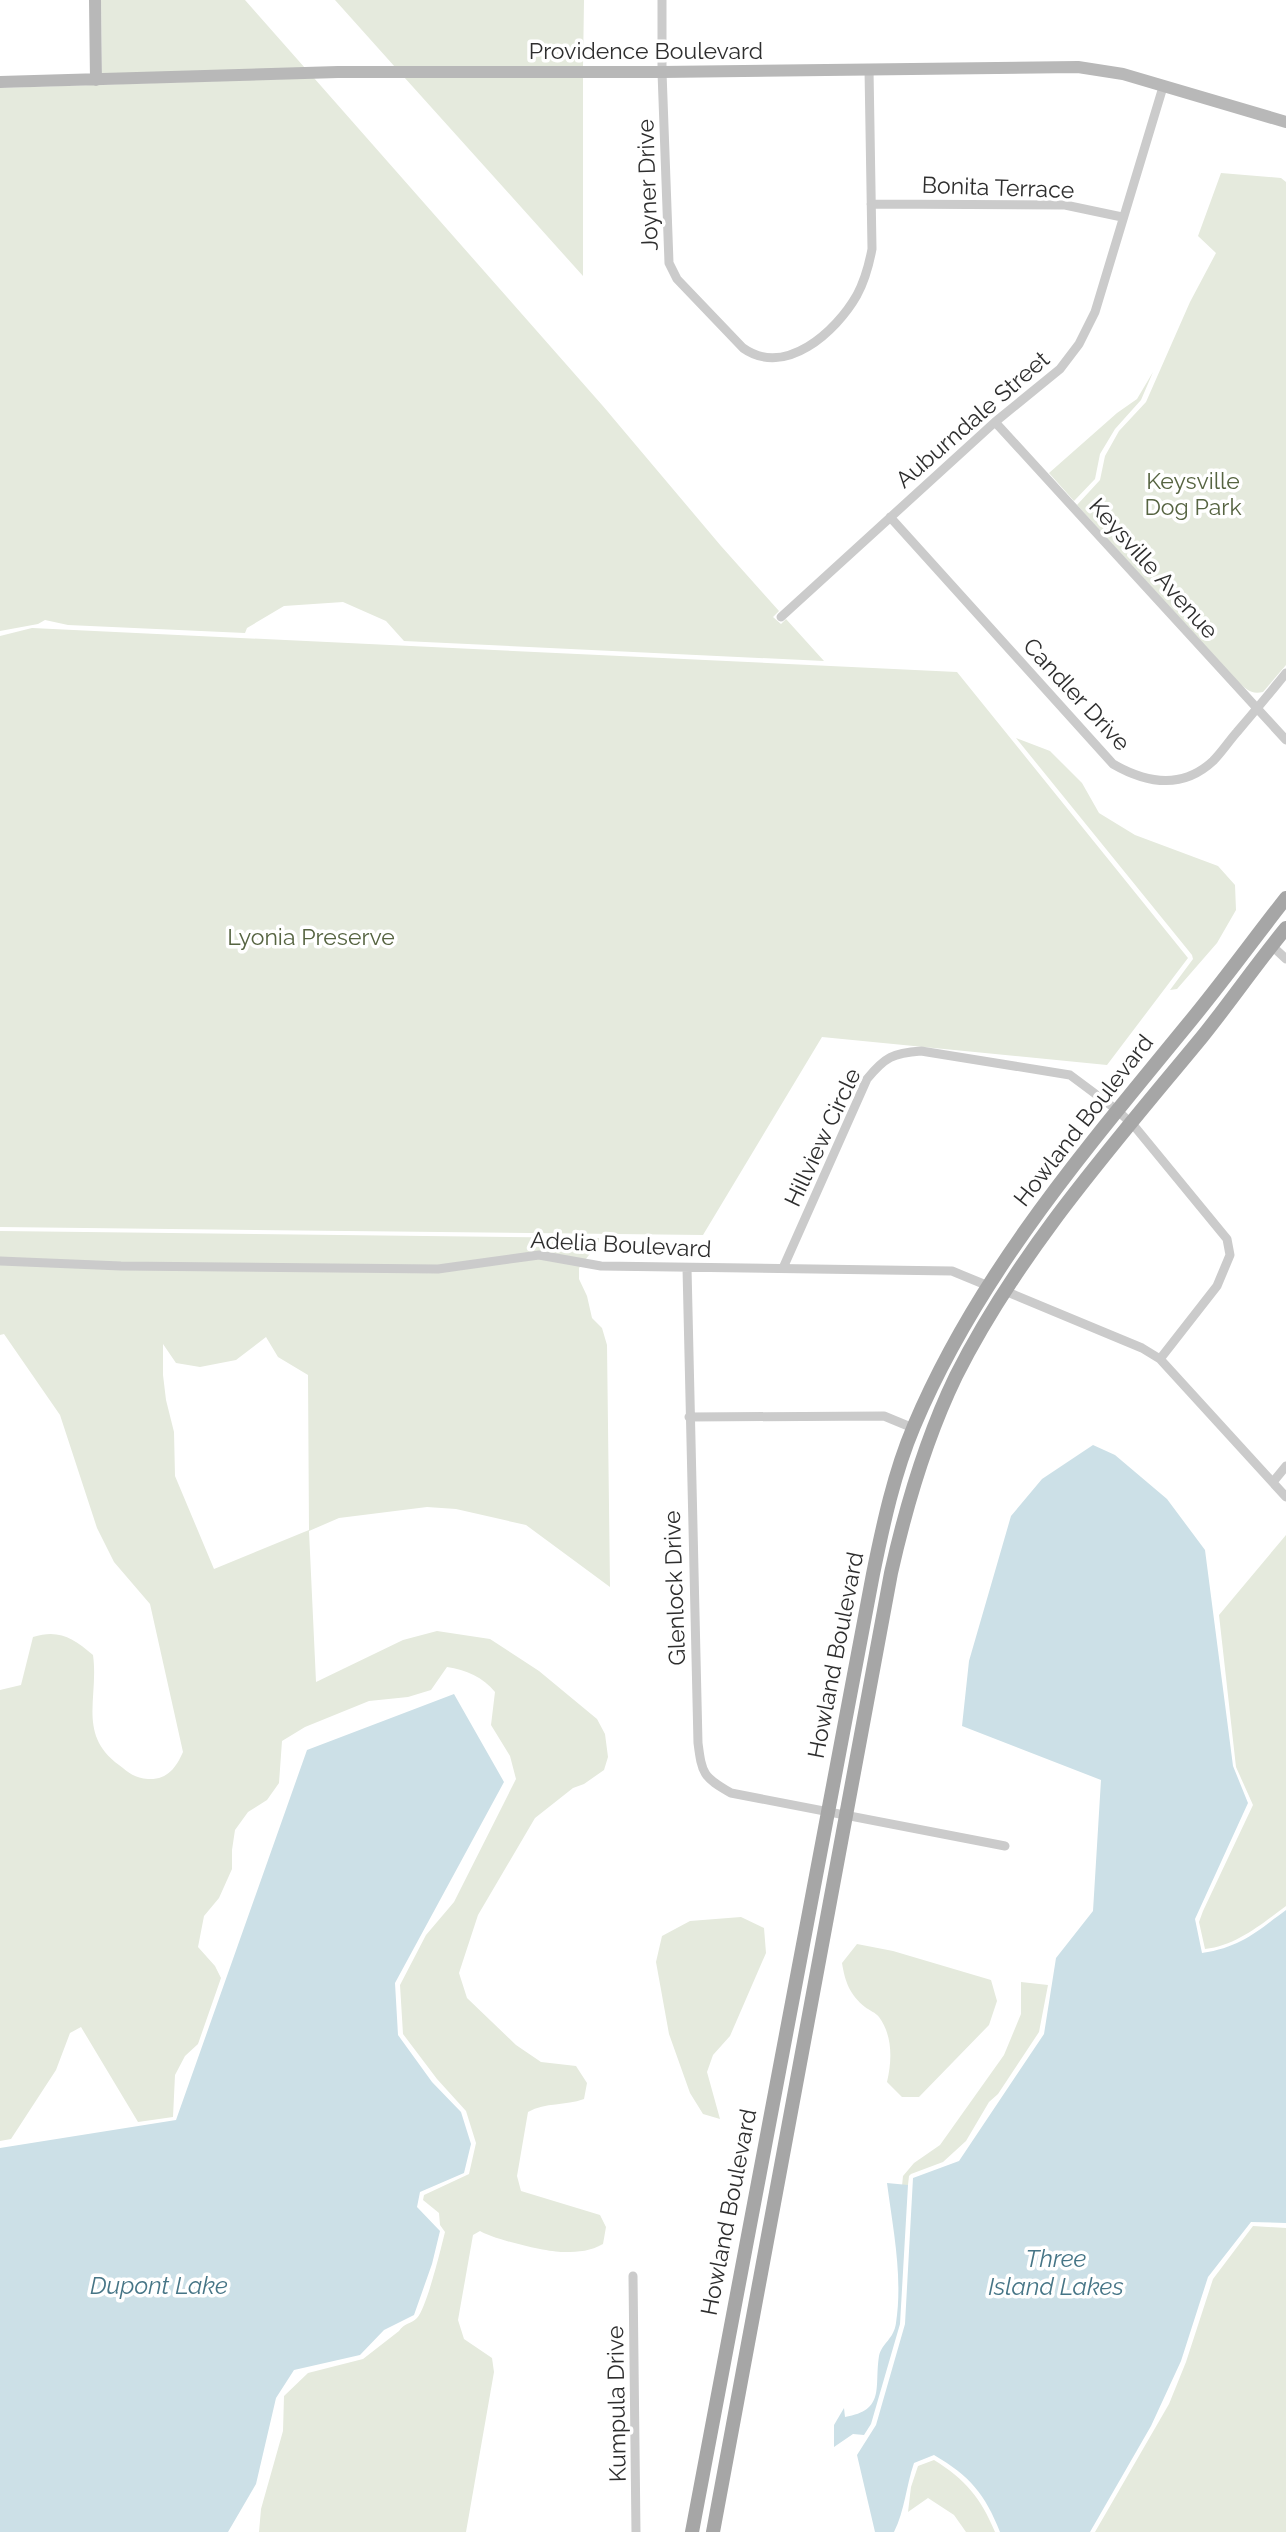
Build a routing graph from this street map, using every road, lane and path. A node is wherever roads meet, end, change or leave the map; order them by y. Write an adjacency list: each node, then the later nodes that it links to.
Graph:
1 (95, 0): 5 (main road)
2 (662, 0): 4 (street, Joyner Drive)
3 (869, 69): 4 (main road, Providence Boulevard); 7 (main road, Providence Boulevard); 9 (street, Joyner Drive)
4 (662, 72): 5 (main road, Providence Boulevard); 9 (street, Joyner Drive)
5 (96, 80): 6 (main road, Providence Boulevard)
6 (0, 82)
7 (1163, 87): 8 (main road, Providence Boulevard); 10 (street, Auburndale Street)
8 (1286, 122)
9 (871, 204): 10 (street, Bonita Terrace)
10 (1122, 217): 11 (street, Auburndale Street)
11 (995, 422): 12 (street, Auburndale Street); 15 (street, Keysville Avenue)
12 (890, 517): 13 (street, Auburndale Street); 15 (street, Candler Drive)
13 (781, 617)
14 (1286, 673): 15 (street, Candler Drive)
15 (1257, 708): 16 (street, Keysville Avenue)
16 (1286, 740)
17 (1286, 898): 21 (main road, Howland Boulevard)
18 (1286, 928): 19 (main road, Howland Boulevard)
19 (1271, 945): 20 (street); 22 (main road, Howland Boulevard)
20 (1286, 959)
21 (1117, 1110): 22 (street, Hillview Circle); 25 (street, Hillview Circle); 26 (main road, Howland Boulevard)
22 (1130, 1123): 27 (main road, Howland Boulevard); 29 (street)
23 (0, 1261): 24 (street, Adelia Boulevard)
24 (687, 1268): 25 (street, Adelia Boulevard); 30 (street, Glenlock Drive)
25 (783, 1268): 26 (street, Adelia Boulevard)
26 (986, 1285): 28 (main road); 31 (main road, Howland Boulevard)
27 (1005, 1291): 28 (main road, Howland Boulevard); 29 (street)
28 (990, 1316): 36 (main road, Howland Boulevard)
29 (1160, 1359): 33 (street)
30 (688, 1417): 31 (street); 35 (street, Glenlock Drive)
31 (913, 1428): 35 (main road, Howland Boulevard)
32 (1286, 1466): 33 (street)
33 (1273, 1482): 34 (street)
34 (1286, 1497)
35 (827, 1813): 36 (street, Glenlock Drive); 40 (main road, Howland Boulevard)
36 (846, 1817): 37 (street, Glenlock Drive); 41 (main road, Howland Boulevard)
37 (1005, 1846)
38 (633, 2276): 39 (street, Kumpula Drive)
39 (636, 2532)
40 (692, 2532)
41 (713, 2532)

